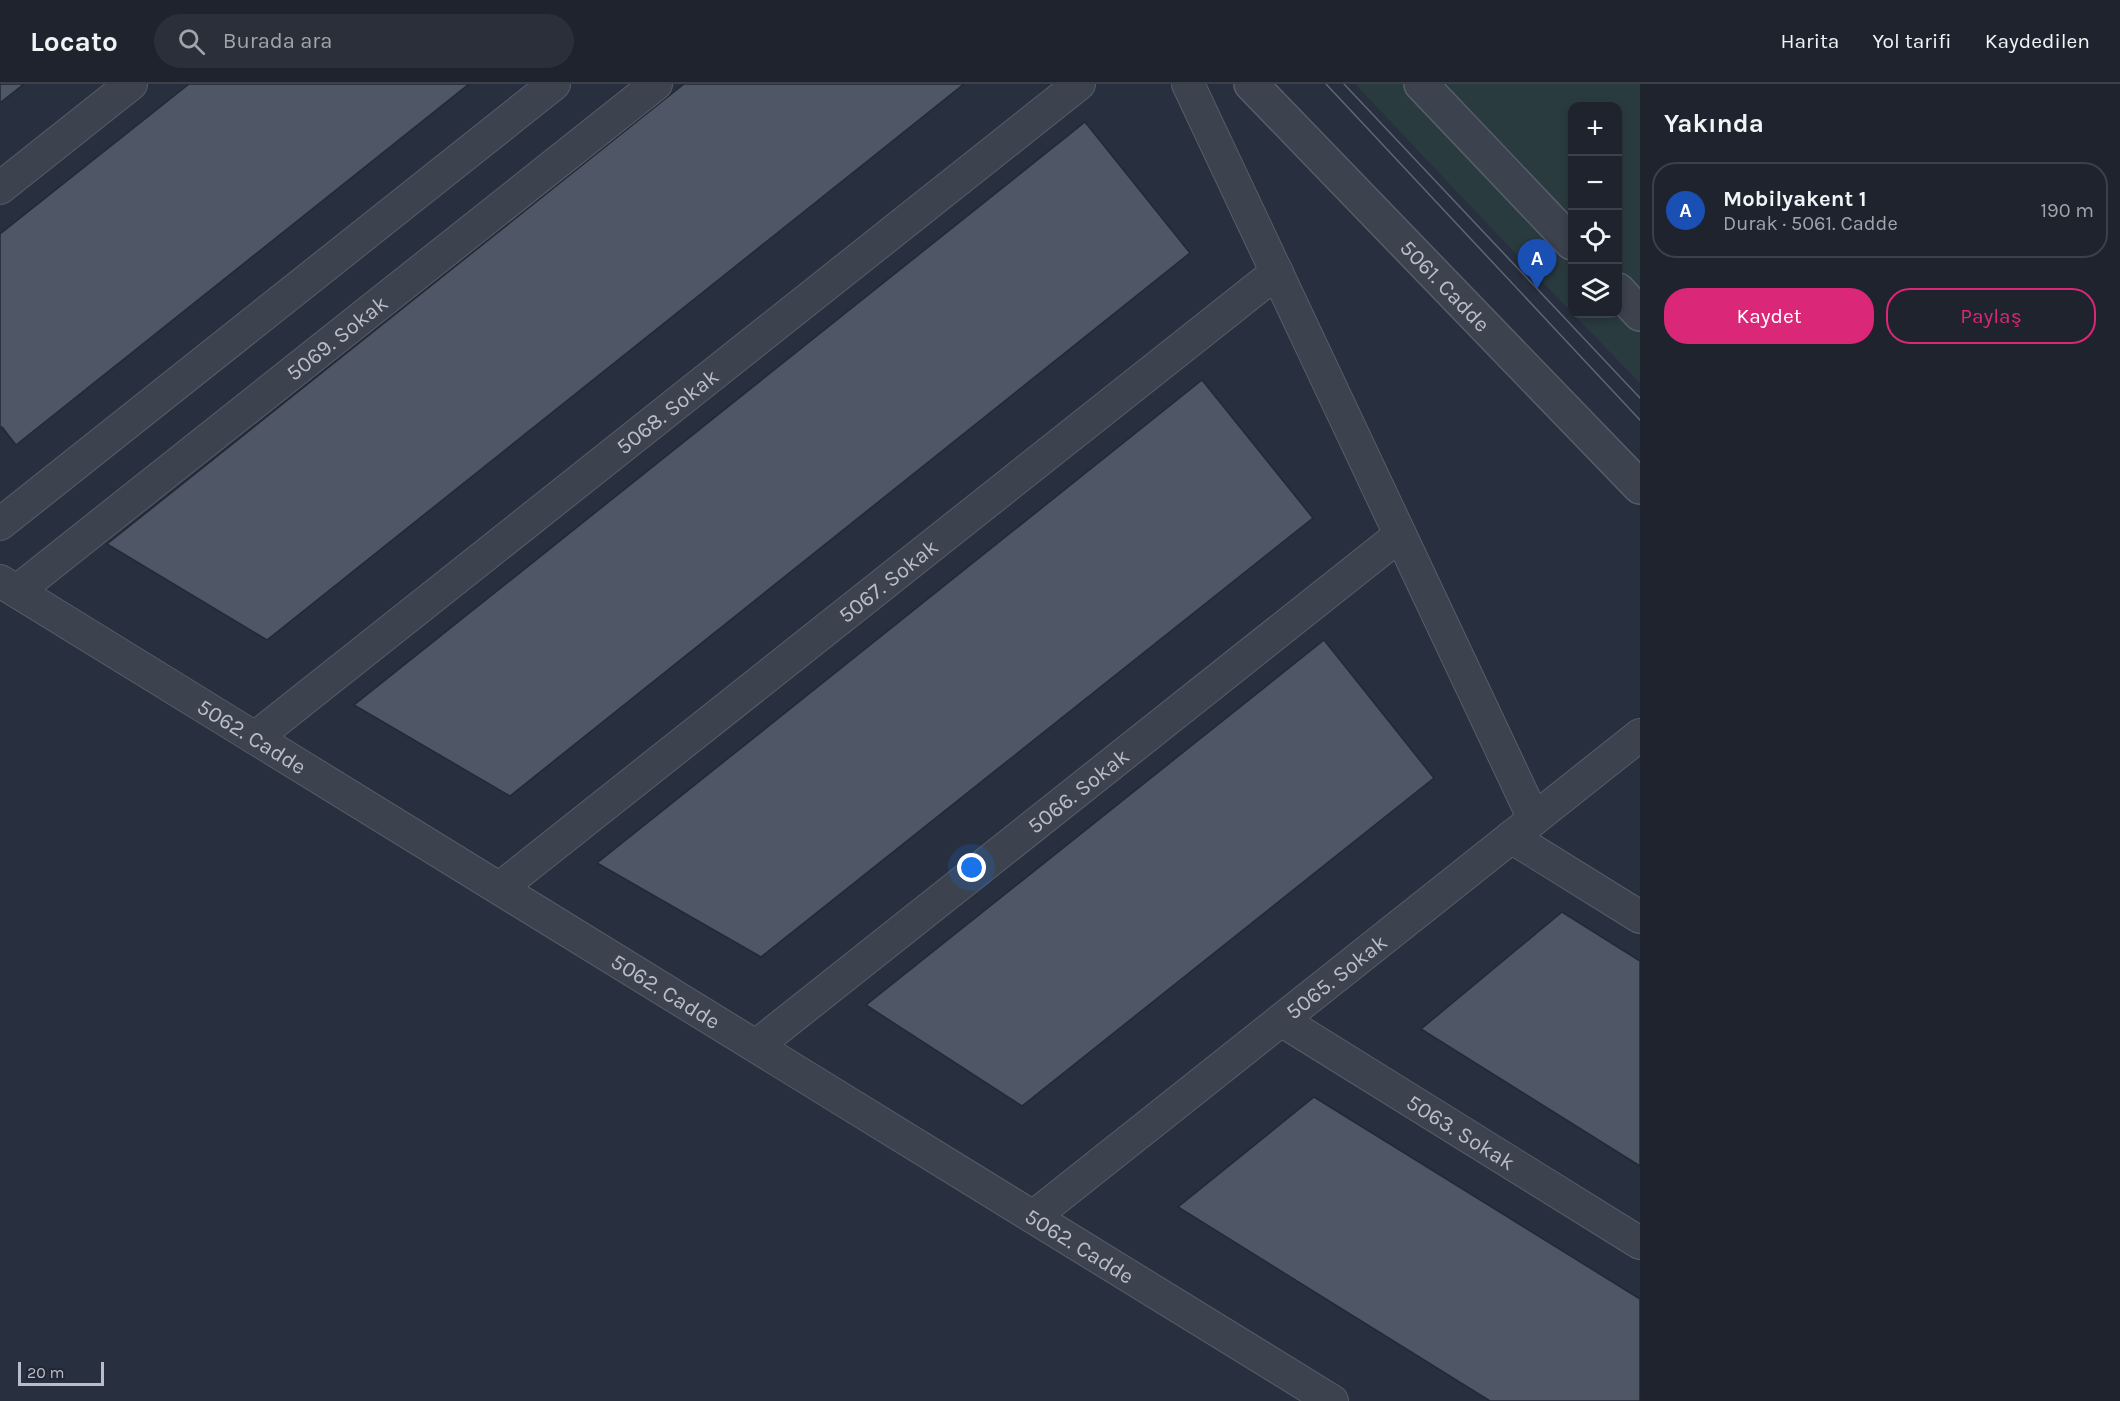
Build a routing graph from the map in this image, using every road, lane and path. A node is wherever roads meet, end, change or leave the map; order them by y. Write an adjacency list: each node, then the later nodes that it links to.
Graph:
1 (131, 84): 8 (street)
2 (554, 84): 14 (street)
3 (656, 84): 16 (street, 5069. Sokak)
4 (1079, 84): 18 (street, 5068. Sokak)
5 (1188, 84): 10 (street)
6 (1251, 84): 13 (street, 5061. Cadde)
7 (1421, 84): 9 (street)
8 (0, 188)
9 (1568, 239)
10 (1277, 272): 15 (street); 20 (street, 5067. Sokak)
11 (1622, 295): 12 (street)
12 (1640, 314)
13 (1640, 487)
14 (0, 524)
15 (1400, 535): 19 (street); 23 (street, 5066. Sokak)
16 (8, 586): 18 (street, 5062. Cadde)
17 (1640, 735): 19 (street, 5065. Sokak)
18 (255, 738): 20 (street, 5062. Cadde)
19 (1523, 828): 21 (street); 22 (street, 5065. Sokak)
20 (500, 888): 23 (street, 5062. Cadde)
21 (1640, 917)
22 (1281, 1020): 24 (street, 5065. Sokak); 25 (street, 5063. Sokak)
23 (756, 1046): 24 (street, 5062. Cadde)
24 (1033, 1217): 26 (street, 5062. Cadde)
25 (1640, 1243)
26 (1332, 1401)

